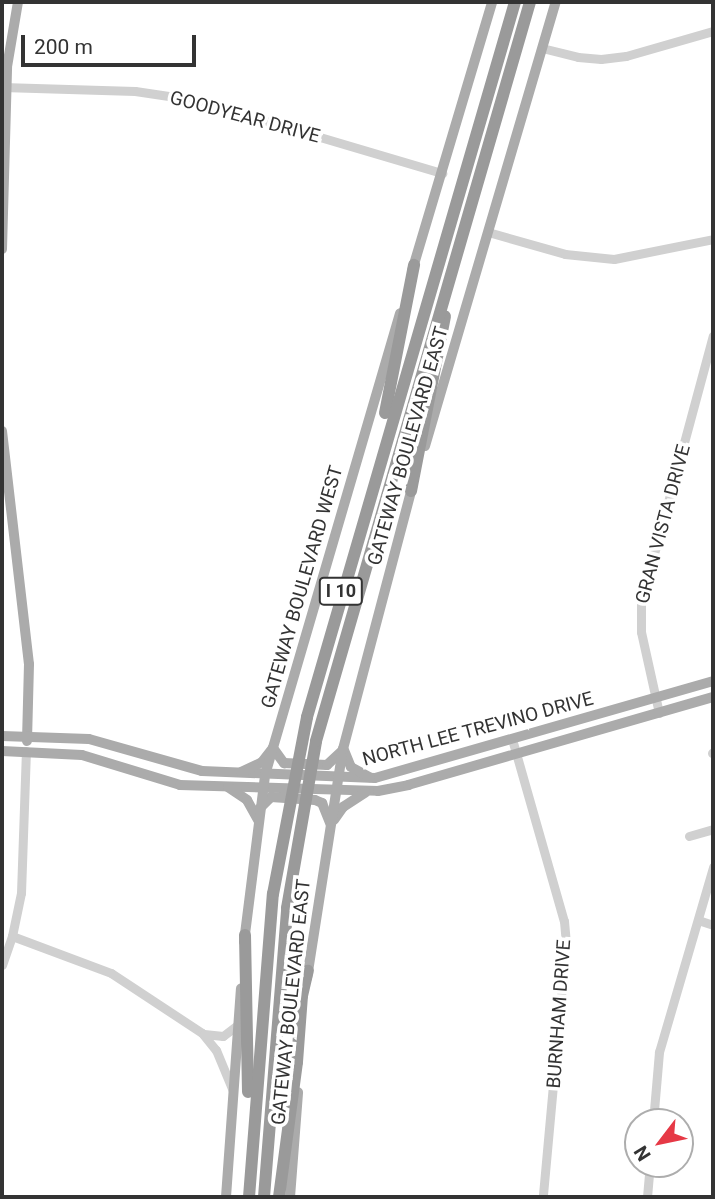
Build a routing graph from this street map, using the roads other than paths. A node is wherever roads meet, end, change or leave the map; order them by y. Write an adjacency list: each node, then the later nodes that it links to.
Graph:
1 (19, 2): 8 (main road)
2 (492, 2): 9 (main road, GATEWAY BOULEVARD WEST)
3 (515, 2): 18 (highway, I 10)
4 (530, 2): 14 (highway, I 10)
5 (556, 2): 7 (main road, GATEWAY BOULEVARD EAST)
6 (713, 31): 7 (street)
7 (542, 48): 10 (main road, GATEWAY BOULEVARD EAST)
8 (4, 87): 9 (street, GOODYEAR DRIVE); 12 (main road)
9 (442, 173): 13 (main road, GATEWAY BOULEVARD WEST)
10 (488, 232): 11 (street); 17 (main road, GATEWAY BOULEVARD EAST)
11 (713, 239)
12 (2, 249)
13 (414, 265): 18 (highway); 29 (main road, GATEWAY BOULEVARD WEST)
14 (447, 285): 17 (highway); 56 (highway, I 10)
15 (713, 336): 21 (street, GRAN VISTA DRIVE)
16 (2, 431): 24 (main road)
17 (411, 491): 26 (main road, GATEWAY BOULEVARD EAST)
18 (355, 541): 55 (highway, I 10)
19 (713, 681): 21 (main road, NORTH LEE TREVINO DRIVE)
20 (713, 697): 22 (main road, NORTH LEE TREVINO DRIVE)
21 (657, 698): 22 (street, GRAN VISTA DRIVE); 25 (main road, NORTH LEE TREVINO DRIVE)
22 (659, 713): 30 (main road, NORTH LEE TREVINO DRIVE)
23 (2, 736): 24 (main road, NORTH LEE TREVINO DRIVE)
24 (28, 736): 28 (main road); 31 (main road, NORTH LEE TREVINO DRIVE)
25 (512, 739): 30 (street, BURNHAM DRIVE); 32 (main road, NORTH LEE TREVINO DRIVE)
26 (344, 749): 29 (main road); 32 (main road); 34 (main road, GATEWAY BOULEVARD EAST)
27 (2, 751): 28 (main road, NORTH LEE TREVINO DRIVE)
28 (26, 751): 35 (main road, NORTH LEE TREVINO DRIVE); 45 (street)
29 (275, 753): 31 (main road); 33 (main road, GATEWAY BOULEVARD WEST)
30 (516, 754): 36 (main road, NORTH LEE TREVINO DRIVE); 59 (street, BURNHAM DRIVE)
31 (227, 774): 33 (main road, NORTH LEE TREVINO DRIVE)
32 (375, 778): 34 (main road, NORTH LEE TREVINO DRIVE)
33 (269, 784): 34 (main road, NORTH LEE TREVINO DRIVE); 35 (main road, NORTH LEE TREVINO DRIVE); 37 (main road); 38 (main road)
34 (332, 784): 36 (main road, NORTH LEE TREVINO DRIVE); 38 (main road, GATEWAY BOULEVARD EAST)
35 (225, 786): 37 (main road)
36 (367, 792): 38 (main road)
37 (258, 821): 44 (main road)
38 (330, 825): 47 (main road, GATEWAY BOULEVARD EAST)
39 (713, 830): 40 (street)
40 (689, 836)
41 (713, 867): 42 (street)
42 (698, 920): 43 (street); 51 (street)
43 (713, 925)
44 (245, 935): 48 (main road); 54 (highway)
45 (12, 936): 46 (street); 49 (street)
46 (2, 965)
47 (308, 971): 57 (highway); 58 (main road, GATEWAY BOULEVARD EAST)
48 (239, 1024): 49 (street); 50 (main road)
49 (202, 1033): 50 (street)
50 (233, 1093): 53 (main road)
51 (654, 1108)
52 (649, 1178): 60 (street)
53 (226, 1197)
54 (243, 1197)
55 (248, 1197)
56 (264, 1197)
57 (279, 1197)
58 (290, 1197)
59 (543, 1197)
60 (647, 1197)

